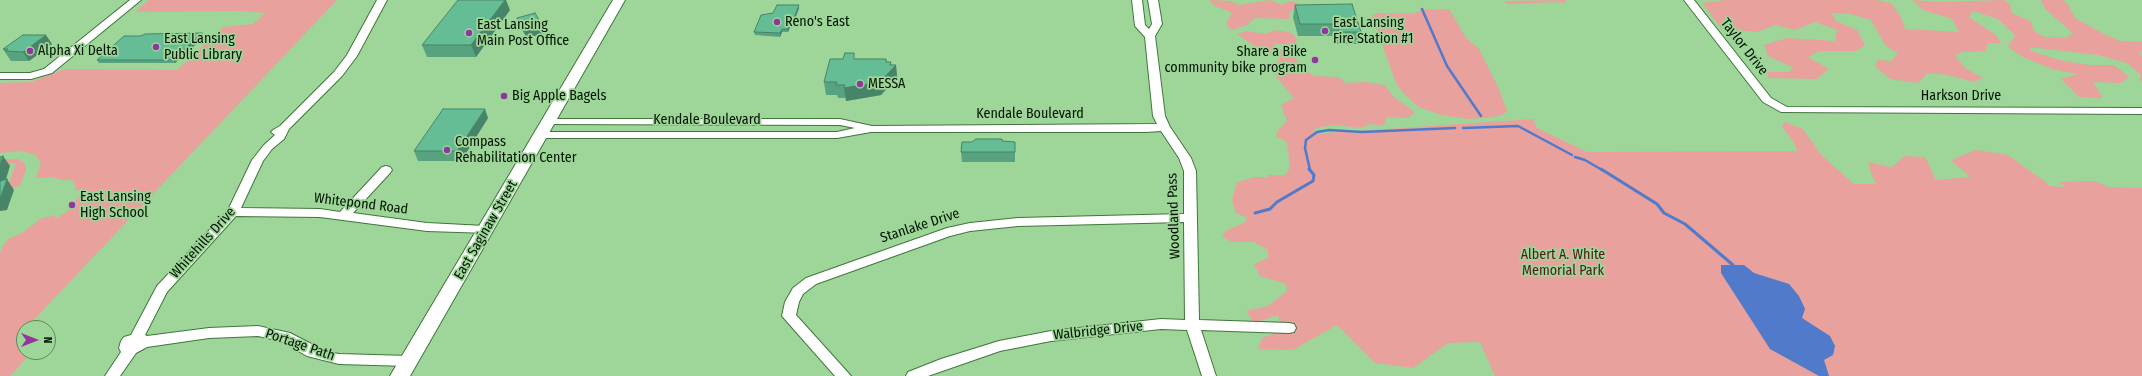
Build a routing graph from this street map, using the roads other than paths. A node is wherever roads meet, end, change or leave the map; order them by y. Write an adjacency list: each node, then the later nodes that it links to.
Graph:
1 (136, 0): 8 (street)
2 (382, 0): 14 (street, Whitehills Drive)
3 (619, 0): 12 (main road, East Saginaw Street)
4 (1137, 0): 7 (street, Woodland Pass)
5 (1153, 0): 7 (street, Woodland Pass)
6 (1689, 0): 9 (street, Taylor Drive)
7 (1150, 36): 11 (street, Woodland Pass)
8 (0, 76)
9 (1779, 108): 10 (street, Harkson Drive)
10 (2142, 111)
11 (1164, 127): 12 (street, Kendale Boulevard); 16 (street, Woodland Pass)
12 (545, 128): 17 (main road, East Saginaw Street)
13 (386, 170): 15 (street)
14 (233, 212): 15 (street, Whitepond Road); 20 (street, Whitehills Drive)
15 (344, 215): 17 (street, Whitepond Road)
16 (1190, 218): 18 (street, Woodland Pass); 24 (street, Stanlake Drive)
17 (485, 230): 21 (main road, East Saginaw Street)
18 (1193, 326): 19 (street, Walbridge Drive); 25 (street, Walbridge Drive); 26 (street, Woodland Pass)
19 (1289, 328)
20 (137, 343): 21 (street, Portage Path); 22 (street, Whitehills Drive)
21 (409, 361): 23 (main road, East Saginaw Street)
22 (112, 376)
23 (400, 376)
24 (844, 376)
25 (913, 376)
26 (1209, 376)

